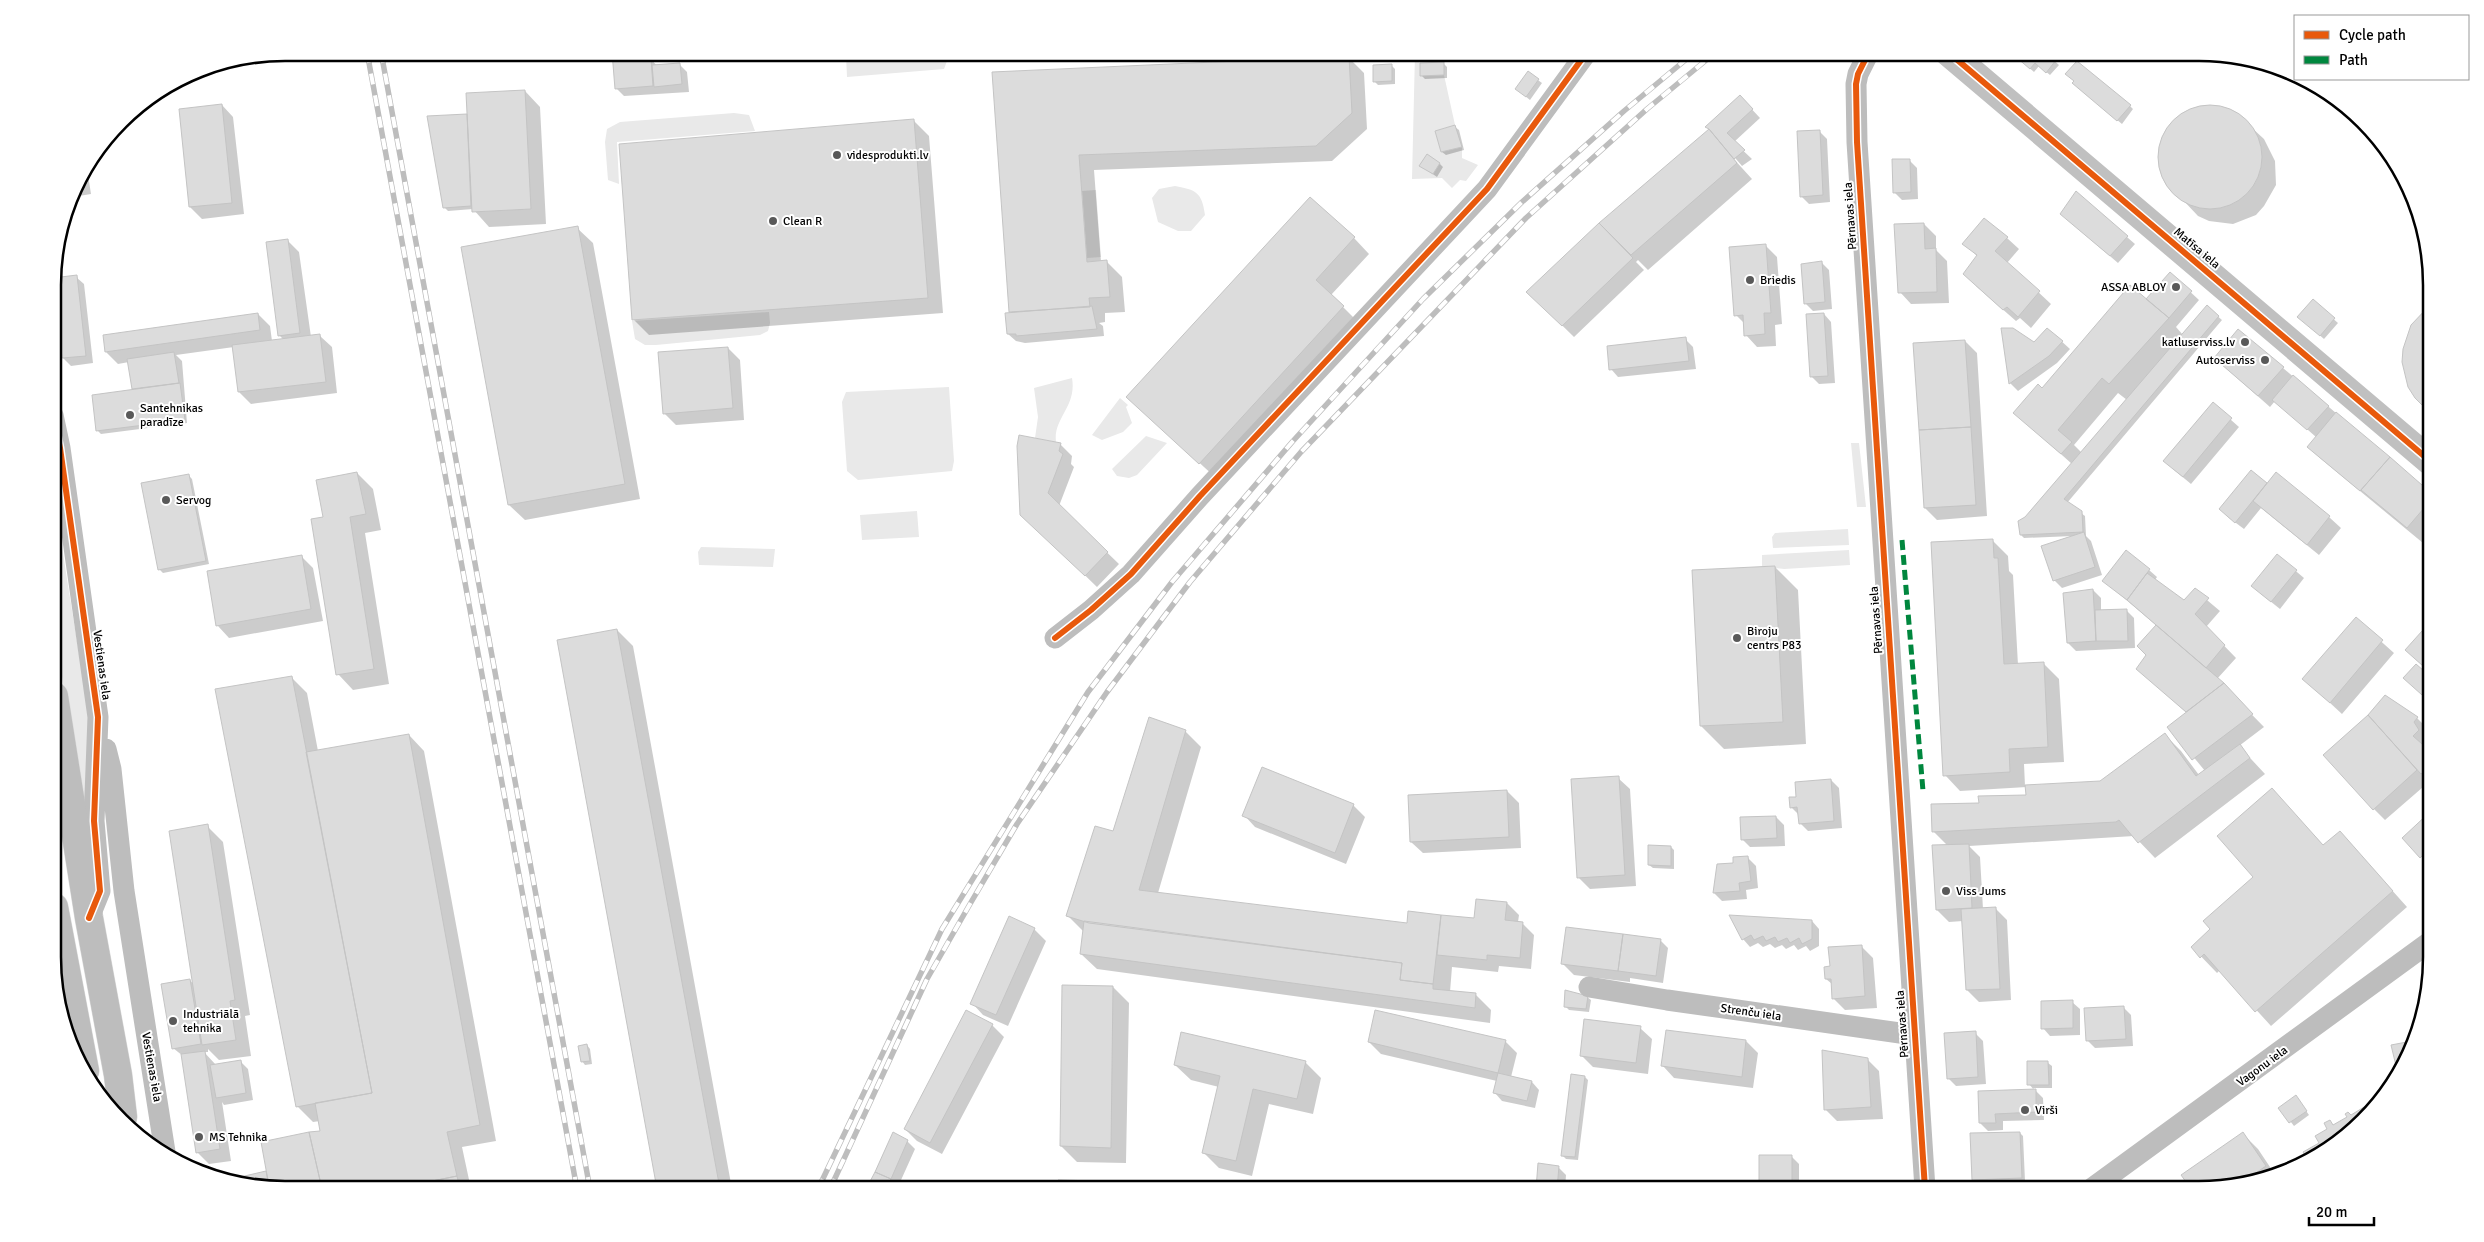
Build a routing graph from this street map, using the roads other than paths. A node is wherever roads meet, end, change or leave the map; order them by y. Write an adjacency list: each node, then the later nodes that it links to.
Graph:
1 (1580, 61): 6 (street)
2 (1865, 61): 13 (street, Pērnavas iela)
3 (1959, 61): 5 (street, Matīsa iela)
4 (61, 455): 7 (street, Vestienas iela)
5 (2423, 455)
6 (1055, 638)
7 (98, 717): 9 (street, Vestienas iela); 16 (street, Vestienas iela)
8 (61, 740): 9 (main road)
9 (89, 918): 15 (main road)
10 (61, 944): 14 (main road)
11 (2423, 948): 18 (street, Vagonu iela)
12 (1589, 987): 13 (street, Strenču iela)
13 (1914, 1035): 17 (street, Pērnavas iela)
14 (81, 1049)
15 (122, 1110)
16 (164, 1145)
17 (1924, 1181)
18 (2102, 1181)

